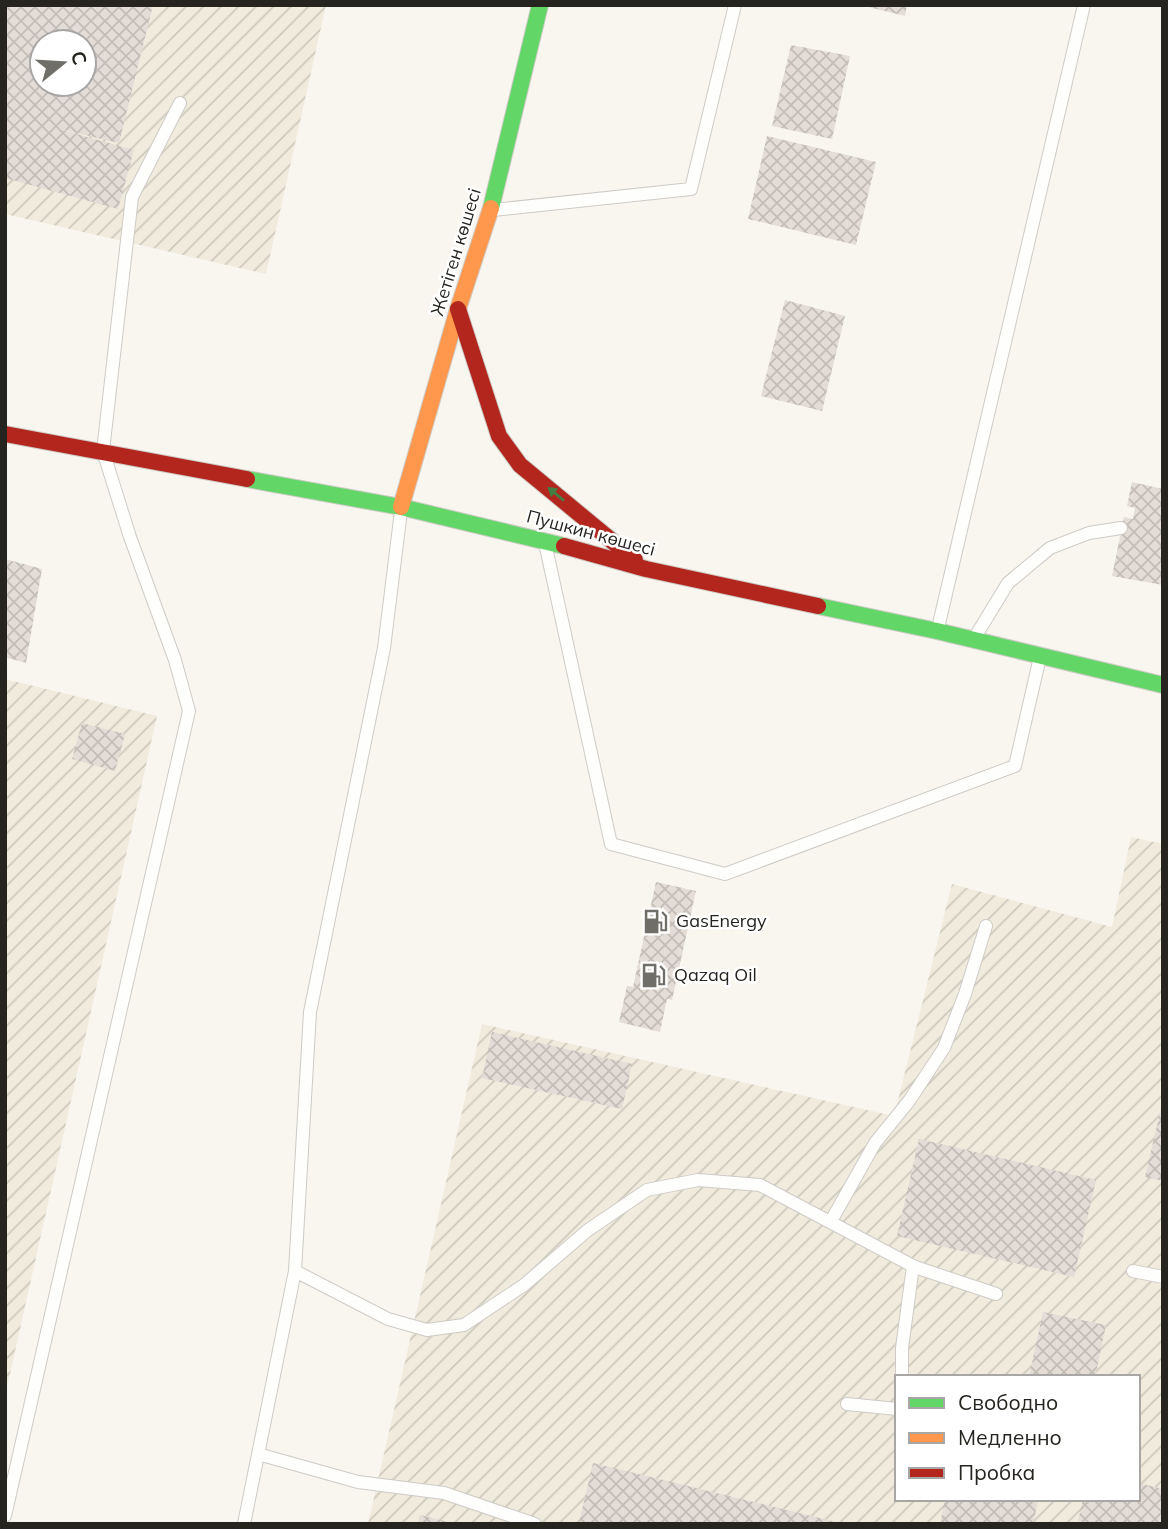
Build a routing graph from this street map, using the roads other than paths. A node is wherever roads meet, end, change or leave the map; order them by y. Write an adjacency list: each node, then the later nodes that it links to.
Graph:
1 (540, 5): 5 (main road, Жетіген көшесі)
2 (735, 5): 5 (lane)
3 (1084, 5): 13 (lane)
4 (180, 103): 8 (lane)
5 (490, 211): 6 (main road, Жетіген көшесі)
6 (458, 309): 9 (main road, Жетіген көшесі); 12 (main road, one-way to 6)
7 (5, 434): 8 (main road, Пушкин көшесі)
8 (103, 451): 9 (main road, Пушкин көшесі); 28 (lane)
9 (401, 507): 11 (main road, Пушкин көшесі); 20 (lane)
10 (1121, 528): 14 (lane)
11 (544, 540): 12 (main road, Пушкин көшесі); 15 (lane)
12 (646, 569): 13 (main road, Пушкин көшесі)
13 (937, 631): 14 (main road, Пушкин көшесі)
14 (973, 640): 15 (main road, Пушкин көшесі)
15 (1040, 656): 16 (main road, Пушкин көшесі)
16 (1163, 685)
17 (986, 926): 18 (lane)
18 (831, 1221): 19 (lane); 20 (lane)
19 (914, 1266): 23 (lane); 24 (lane)
20 (295, 1271): 27 (lane)
21 (1133, 1271): 22 (lane)
22 (1163, 1277)
23 (996, 1294)
24 (902, 1375)
25 (847, 1404): 26 (lane)
26 (895, 1409)
27 (258, 1454): 29 (lane); 30 (lane)
28 (5, 1516)
29 (244, 1524)
30 (534, 1524)

